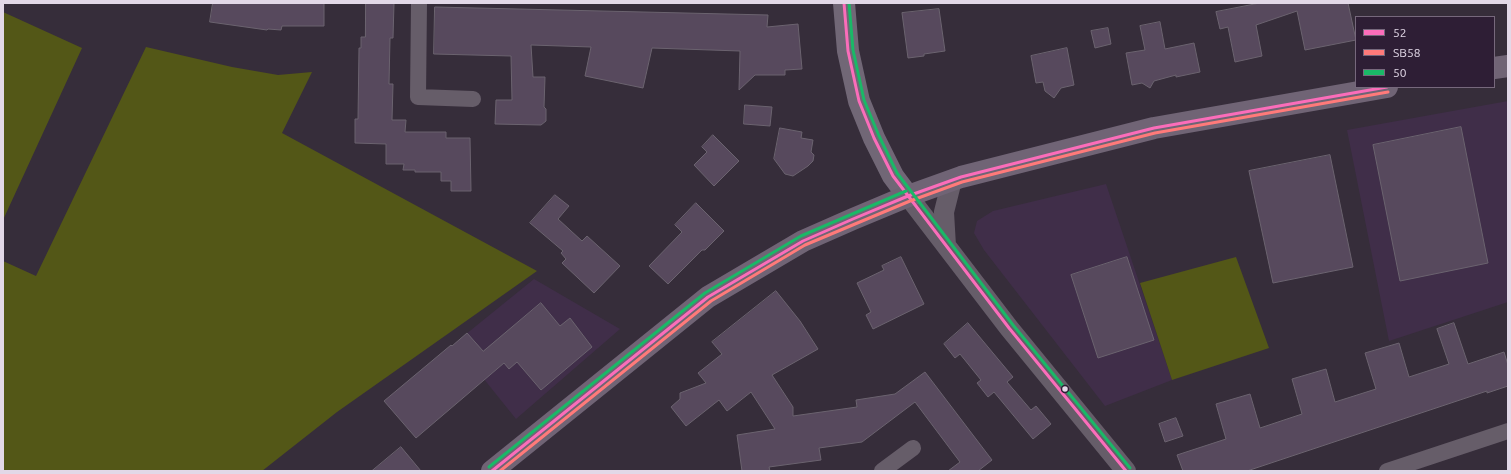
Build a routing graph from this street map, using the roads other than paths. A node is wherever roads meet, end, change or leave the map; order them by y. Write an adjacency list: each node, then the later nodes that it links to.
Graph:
1 (419, 3): 6 (street)
2 (844, 3): 8 (main road)
3 (1508, 66): 4 (main road)
4 (1495, 68)
5 (1382, 88): 7 (main road)
6 (473, 99)
7 (952, 180): 8 (main road); 9 (street)
8 (908, 196): 9 (street); 12 (main road)
9 (946, 246): 14 (street)
10 (1508, 431): 15 (street)
11 (913, 448): 13 (street)
12 (492, 471)
13 (882, 471)
14 (1126, 471)
15 (1387, 471)

